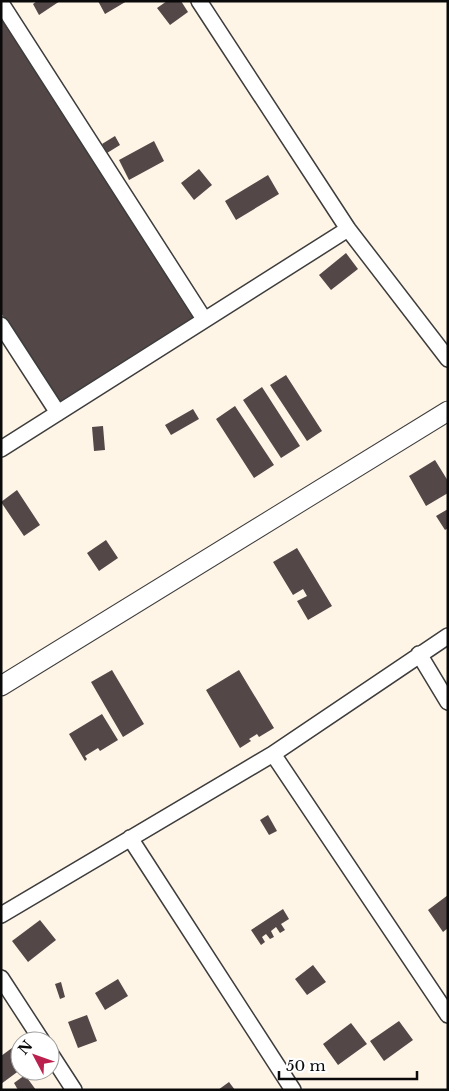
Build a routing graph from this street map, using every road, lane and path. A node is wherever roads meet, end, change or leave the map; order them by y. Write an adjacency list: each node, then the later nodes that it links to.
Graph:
1 (199, 1): 3 (street)
2 (1, 3): 4 (street)
3 (348, 229): 4 (street); 6 (street)
4 (204, 319): 8 (street)
5 (1, 325): 8 (street)
6 (448, 359)
7 (448, 411): 12 (street)
8 (58, 413): 9 (street)
9 (1, 449)
10 (448, 636): 11 (street)
11 (419, 654): 13 (street); 14 (street)
12 (1, 686)
13 (448, 702)
14 (273, 754): 15 (street); 18 (street)
15 (130, 838): 16 (street); 22 (street)
16 (1, 915)
17 (1, 978): 19 (street)
18 (448, 1015)
19 (35, 1031)
20 (60, 1068): 21 (street)
21 (74, 1090)
22 (293, 1090)

